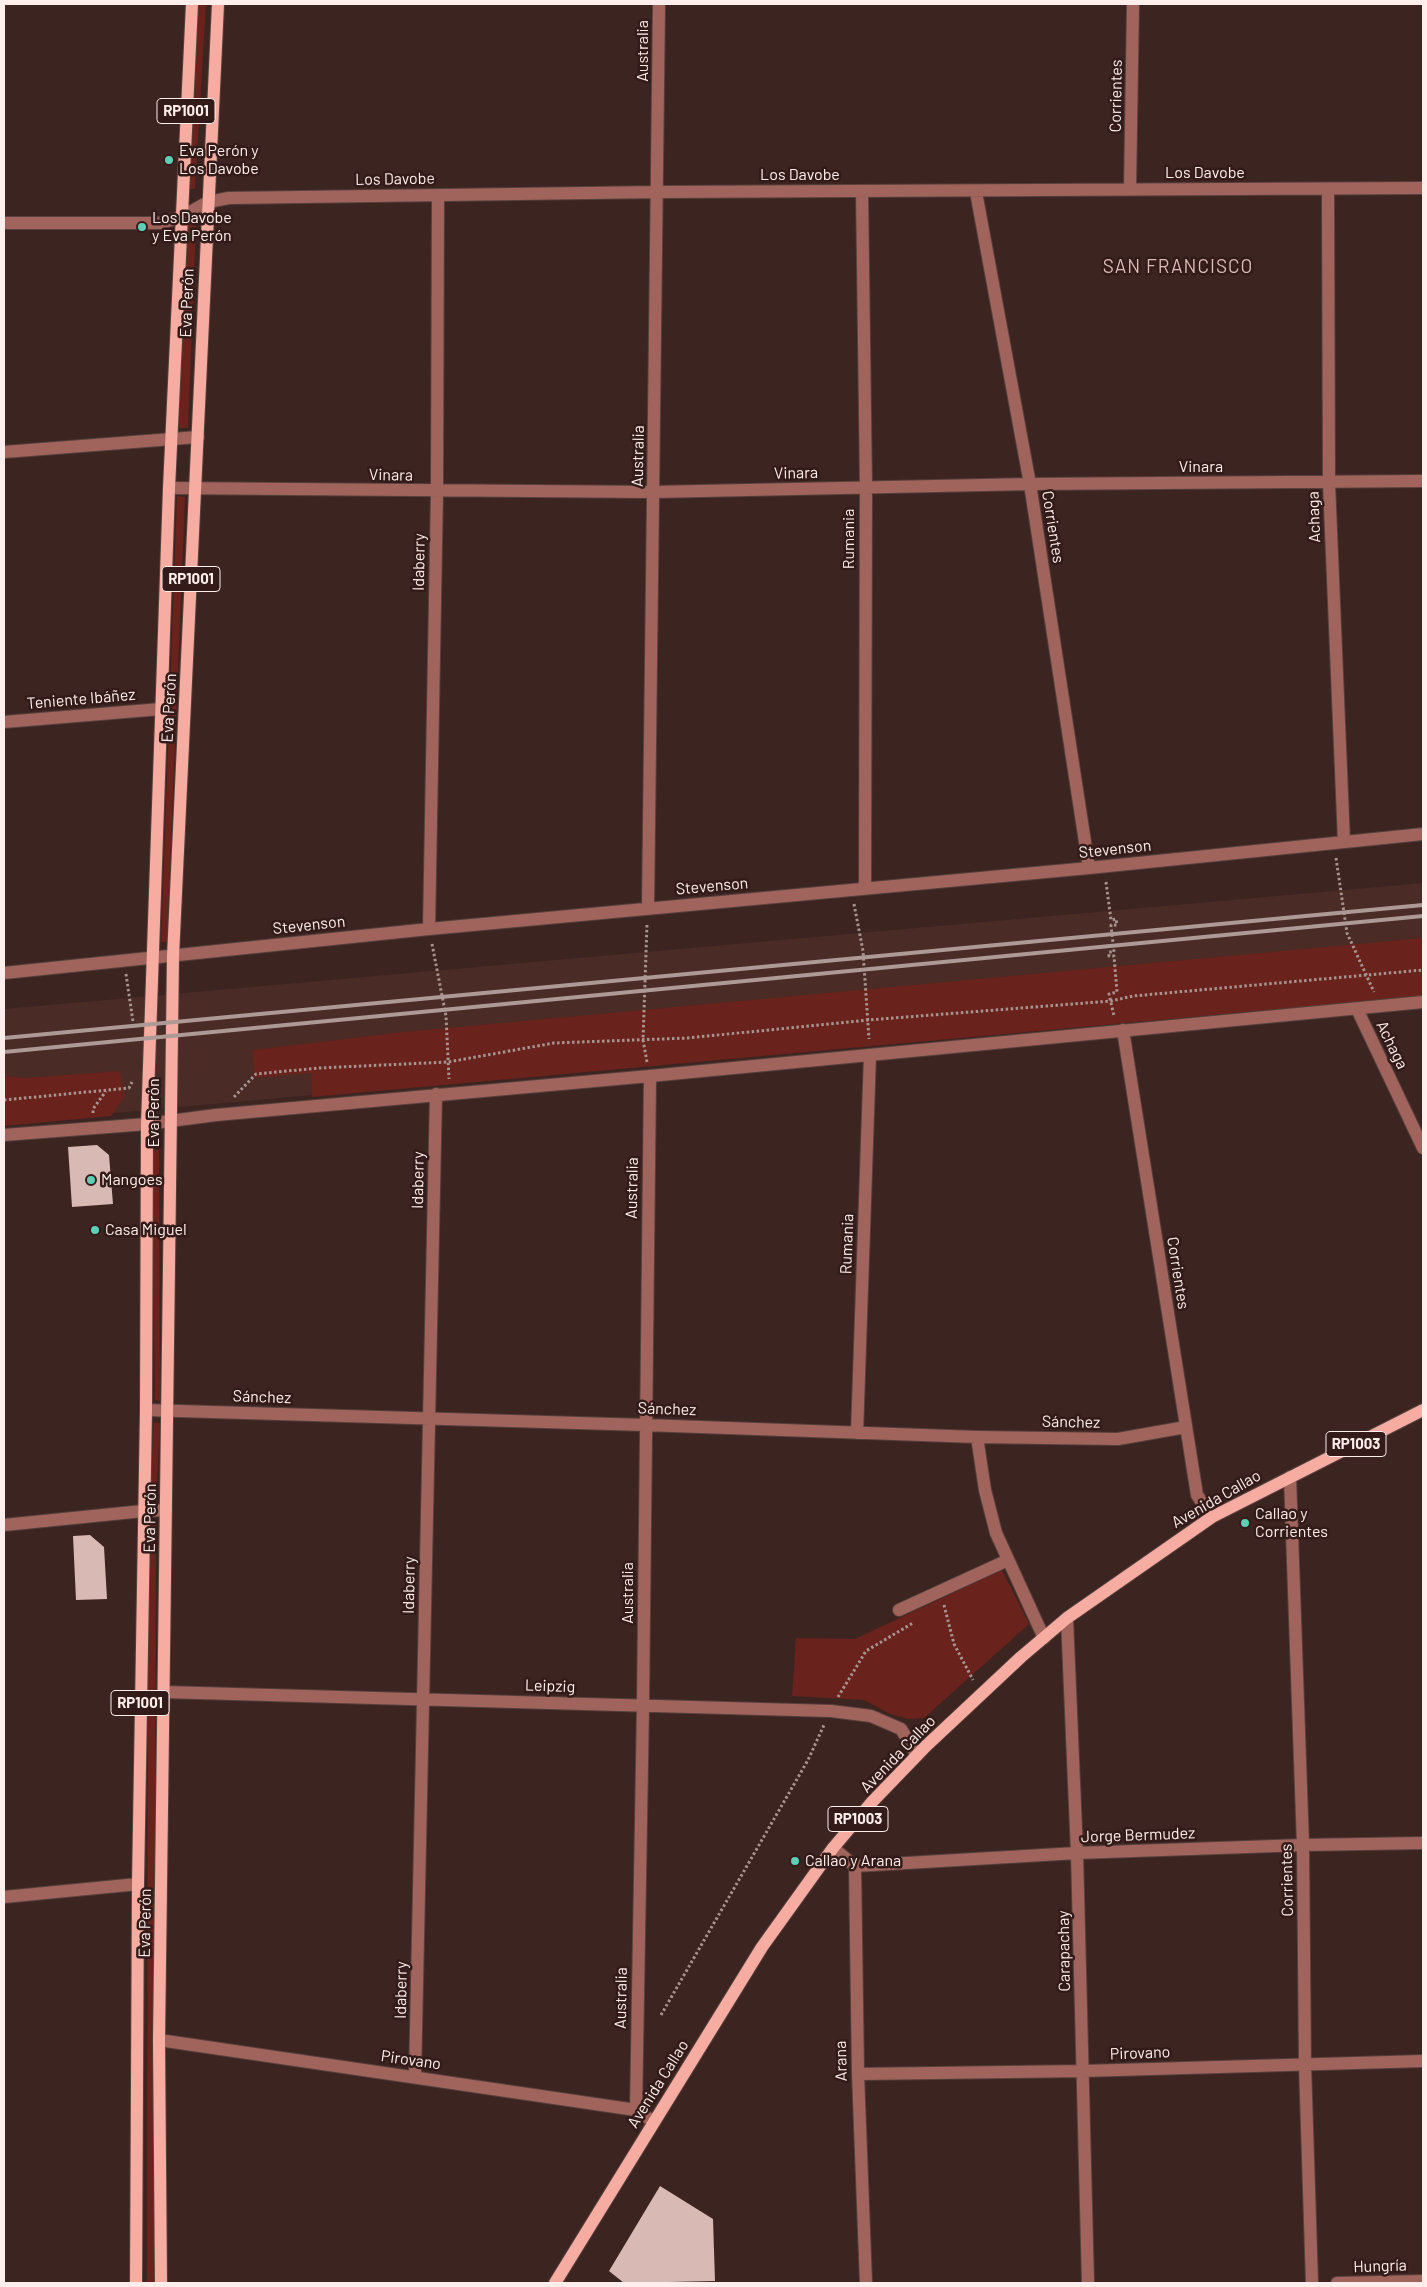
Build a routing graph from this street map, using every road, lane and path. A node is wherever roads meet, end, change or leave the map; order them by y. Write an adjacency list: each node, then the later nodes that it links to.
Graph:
1 (192, 4): 13 (main road, Eva Perón / RP1001)
2 (218, 4): 12 (main road, Eva Perón / RP1001)
3 (659, 4): 9 (street, Australia)
4 (1133, 4): 6 (street, Corrientes)
5 (1423, 188): 7 (street, Los Davobe)
6 (1130, 189): 7 (street, Los Davobe); 10 (street, Los Davobe)
7 (1328, 190): 19 (street, Achaga)
8 (862, 191): 9 (street, Los Davobe); 10 (street, Los Davobe); 23 (street, Rumania)
9 (658, 192): 11 (street, Los Davobe); 25 (street, Australia)
10 (976, 192): 20 (street, Corrientes)
11 (438, 195): 12 (street, Los Davobe); 24 (street, Idaberry)
12 (208, 202): 13 (street, Los Davobe); 15 (main road, Eva Perón / RP1001)
13 (181, 217): 14 (street, Los Davobe); 16 (main road, Eva Perón / RP1001)
14 (4, 223)
15 (198, 437): 16 (street); 22 (main road, Eva Perón / RP1001)
16 (171, 438): 17 (street); 21 (main road, Eva Perón / RP1001)
17 (4, 452)
18 (1423, 482): 19 (street, Vinara)
19 (1329, 483): 20 (street, Vinara); 29 (street, Achaga)
20 (1030, 484): 23 (street, Vinara); 31 (street, Corrientes)
21 (169, 488): 22 (street, Vinara); 26 (main road, Eva Perón / RP1001)
22 (196, 488): 24 (street, Vinara); 36 (main road, Eva Perón / RP1001)
23 (866, 488): 25 (street, Vinara); 32 (street, Rumania)
24 (437, 492): 25 (street, Vinara); 35 (street, Idaberry)
25 (653, 492): 34 (street, Australia)
26 (161, 708): 27 (street, Teniente Ibáñez); 37 (main road, Eva Perón / RP1001)
27 (4, 722)
28 (1423, 834): 29 (street, Stevenson)
29 (1339, 842): 30 (street, Stevenson); 41 (path)
30 (1104, 866): 31 (street, Stevenson); 42 (path)
31 (1089, 868): 32 (street, Stevenson)
32 (865, 888): 33 (street, Stevenson)
33 (851, 889): 34 (street, Stevenson); 46 (path)
34 (648, 908): 35 (street, Stevenson); 49 (path)
35 (429, 929): 36 (street, Stevenson); 51 (path)
36 (173, 956): 37 (street, Stevenson); 59 (main road, Eva Perón / RP1001)
37 (152, 958): 38 (street, Stevenson); 60 (main road, Eva Perón / RP1001)
38 (124, 961): 40 (street, Stevenson); 47 (path)
39 (1423, 970): 41 (path)
40 (4, 973)
41 (1367, 976): 42 (path); 44 (path)
42 (1111, 1001): 46 (path); 48 (path)
43 (1423, 1002): 44 (street)
44 (1381, 1007): 45 (street)
45 (1357, 1010): 48 (street); 63 (street, Achaga)
46 (868, 1020): 49 (path); 50 (path)
47 (134, 1026)
48 (1123, 1030): 50 (street); 69 (street, Corrientes)
49 (642, 1040): 51 (path); 53 (path)
50 (870, 1055): 53 (street); 70 (street, Rumania)
51 (448, 1062): 55 (path); 56 (path)
52 (136, 1074): 54 (path)
53 (650, 1076): 56 (street); 68 (street, Australia)
54 (106, 1090): 58 (path); 61 (path)
55 (239, 1093)
56 (450, 1093): 57 (street)
57 (436, 1094): 59 (street); 67 (street, Idaberry)
58 (4, 1100)
59 (170, 1121): 60 (street); 65 (main road, Eva Perón / RP1001)
60 (147, 1124): 61 (street); 64 (main road, Eva Perón / RP1001)
61 (94, 1128): 62 (street)
62 (4, 1135)
63 (1423, 1148)
64 (146, 1410): 65 (street, Sánchez); 74 (main road, Eva Perón / RP1001)
65 (168, 1410): 67 (street, Sánchez); 73 (main road, Eva Perón / RP1001)
66 (1423, 1410): 72 (main road, Avenida Callao / RP1003)
67 (428, 1418): 68 (street, Sánchez); 87 (street, Idaberry)
68 (645, 1424): 70 (street, Sánchez); 88 (street, Australia)
69 (1186, 1427): 71 (street, Sánchez); 75 (street, Corrientes)
70 (857, 1433): 71 (street, Sánchez)
71 (977, 1437): 77 (street)
72 (1290, 1477): 75 (main road, Avenida Callao / RP1003); 92 (street, Corrientes)
73 (166, 1510): 74 (street); 85 (main road, Eva Perón / RP1001)
74 (143, 1511): 76 (street); 96 (main road, Eva Perón / RP1001)
75 (1212, 1517): 83 (main road, Avenida Callao / RP1003)
76 (4, 1525)
77 (1008, 1560): 81 (street); 84 (street)
78 (952, 1600): 79 (path)
79 (944, 1605): 80 (path); 86 (path)
80 (936, 1609)
81 (899, 1610)
82 (920, 1618): 89 (path)
83 (1067, 1618): 84 (main road, Avenida Callao / RP1003); 94 (street, Carapachay)
84 (1044, 1638): 86 (main road, Avenida Callao / RP1003)
85 (164, 1692): 87 (street, Leipzig); 99 (main road, Eva Perón / RP1001)
86 (981, 1694): 90 (main road, Avenida Callao / RP1003)
87 (422, 1699): 88 (street, Leipzig); 104 (street, Idaberry)
88 (643, 1705): 89 (street, Leipzig); 105 (street, Australia)
89 (831, 1711): 90 (street, Leipzig); 98 (path)
90 (918, 1755): 93 (main road, Avenida Callao / RP1003)
91 (1423, 1843): 92 (street, Jorge Bermudez)
92 (1303, 1845): 94 (street, Jorge Bermudez); 101 (street, Corrientes)
93 (833, 1848): 95 (street); 106 (main road, Avenida Callao / RP1003)
94 (1077, 1853): 95 (street, Jorge Bermudez); 102 (street, Carapachay)
95 (854, 1866): 103 (street, Arana)
96 (138, 1884): 97 (street); 108 (main road, Eva Perón / RP1001)
97 (4, 1897)
98 (661, 2015)
99 (159, 2040): 104 (street, Pirovano); 109 (main road, Eva Perón / RP1001)
100 (1423, 2060): 101 (street, Pirovano)
101 (1305, 2065): 102 (street, Pirovano); 113 (street, Corrientes)
102 (1083, 2071): 103 (street, Pirovano); 112 (street, Carapachay)
103 (858, 2074): 111 (street, Arana)
104 (415, 2077): 105 (street, Pirovano)
105 (636, 2110): 106 (street, Pirovano)
106 (654, 2122): 110 (main road, Avenida Callao / RP1003)
107 (1423, 2281): 114 (street, Hungría)
108 (136, 2283)
109 (161, 2283)
110 (555, 2283)
111 (866, 2283)
112 (1088, 2283)
113 (1312, 2283)
114 (1337, 2283)

